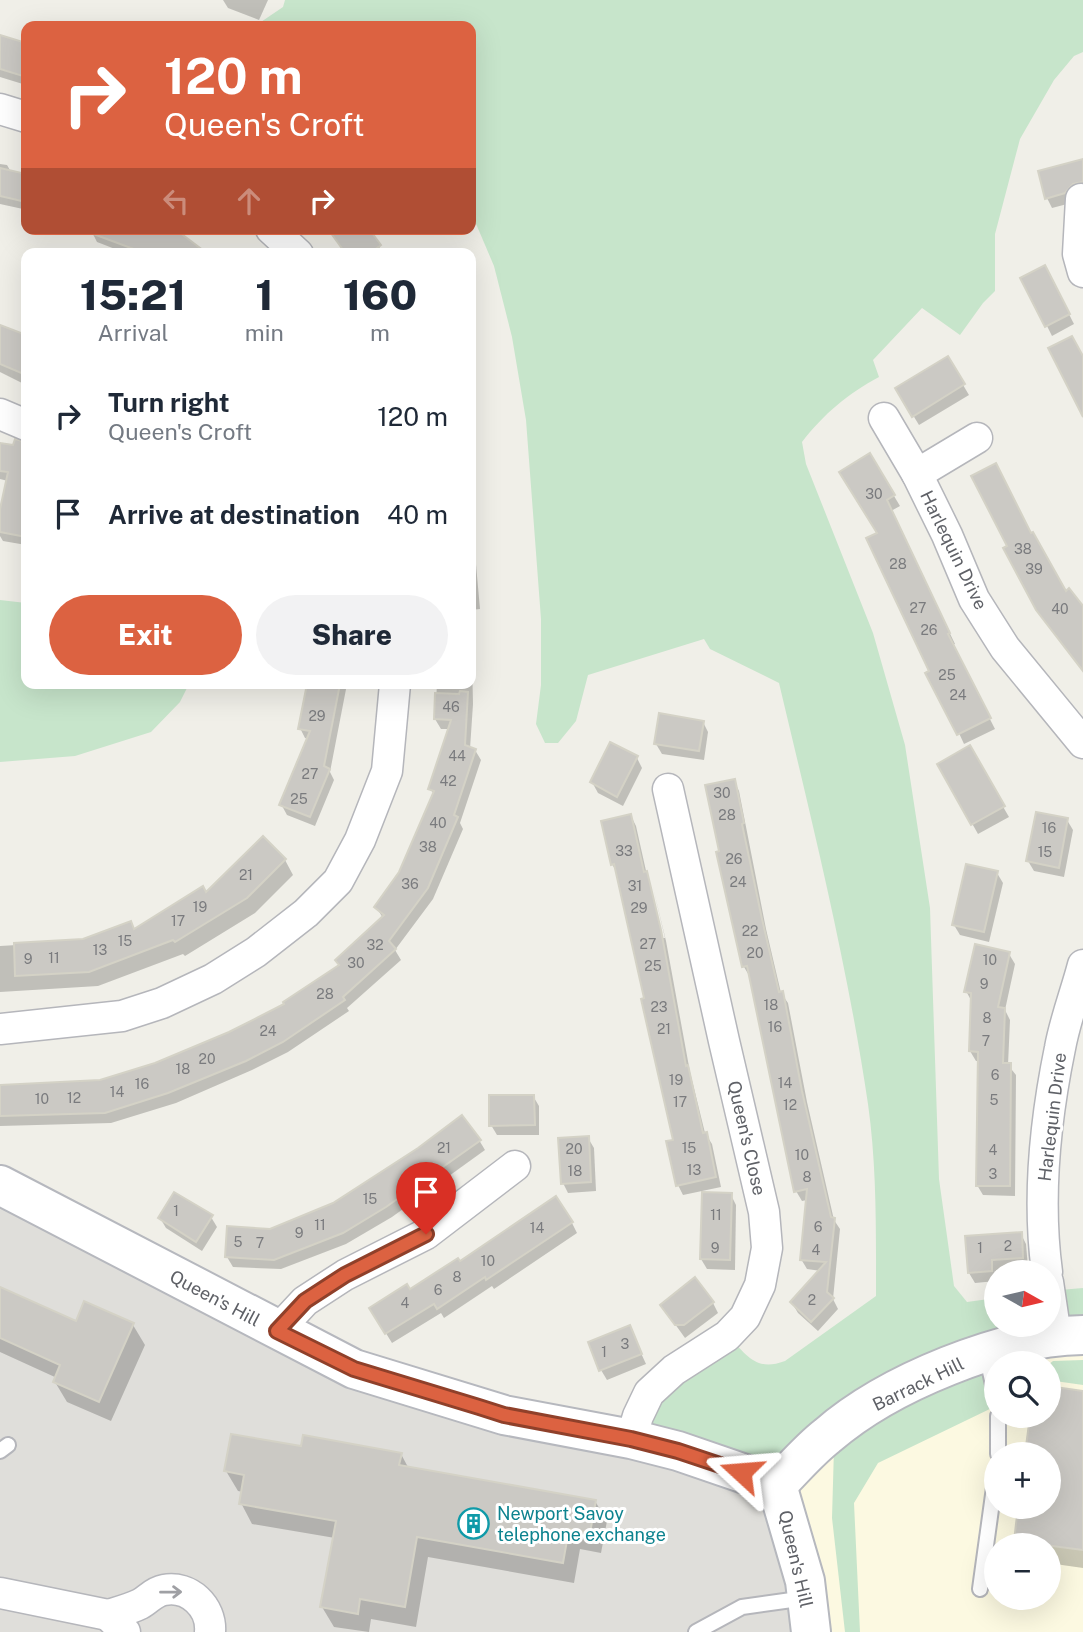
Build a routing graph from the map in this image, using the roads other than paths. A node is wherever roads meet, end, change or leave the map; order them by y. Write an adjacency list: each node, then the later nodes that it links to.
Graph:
1 (0, 109): 2 (street)
2 (21, 115)
3 (1081, 199): 6 (street)
4 (277, 235): 5 (street)
5 (292, 248)
6 (1083, 272)
7 (0, 414): 9 (street)
8 (884, 418): 11 (street, Harlequin Drive)
9 (21, 423)
10 (977, 438): 11 (street)
11 (917, 474): 13 (street, Harlequin Drive)
12 (395, 689): 17 (street)
13 (1083, 743)
14 (668, 789): 26 (street, Queen's Close)
15 (1083, 965): 16 (street, Harlequin Drive)
16 (1079, 995): 20 (street, Harlequin Drive)
17 (0, 1029)
18 (514, 1166): 22 (street)
19 (0, 1185): 22 (main road, Queen's Hill)
20 (1046, 1260)
21 (1061, 1315): 23 (street)
22 (277, 1331): 26 (main road, Queen's Hill)
23 (1069, 1336): 24 (main road, Barrack Hill)
24 (990, 1351)
25 (984, 1352): 27 (main road, Barrack Hill)
26 (631, 1439): 27 (main road, Queen's Hill)
27 (777, 1485): 32 (main road, Queen's Hill)
28 (990, 1519): 29 (lane)
29 (980, 1589)
30 (0, 1593): 33 (street)
31 (141, 1603): 33 (street); 34 (street, one-way to 34); 35 (street)
32 (809, 1615): 36 (lane)
33 (117, 1624)
34 (212, 1629)
35 (132, 1632)
36 (696, 1632)

